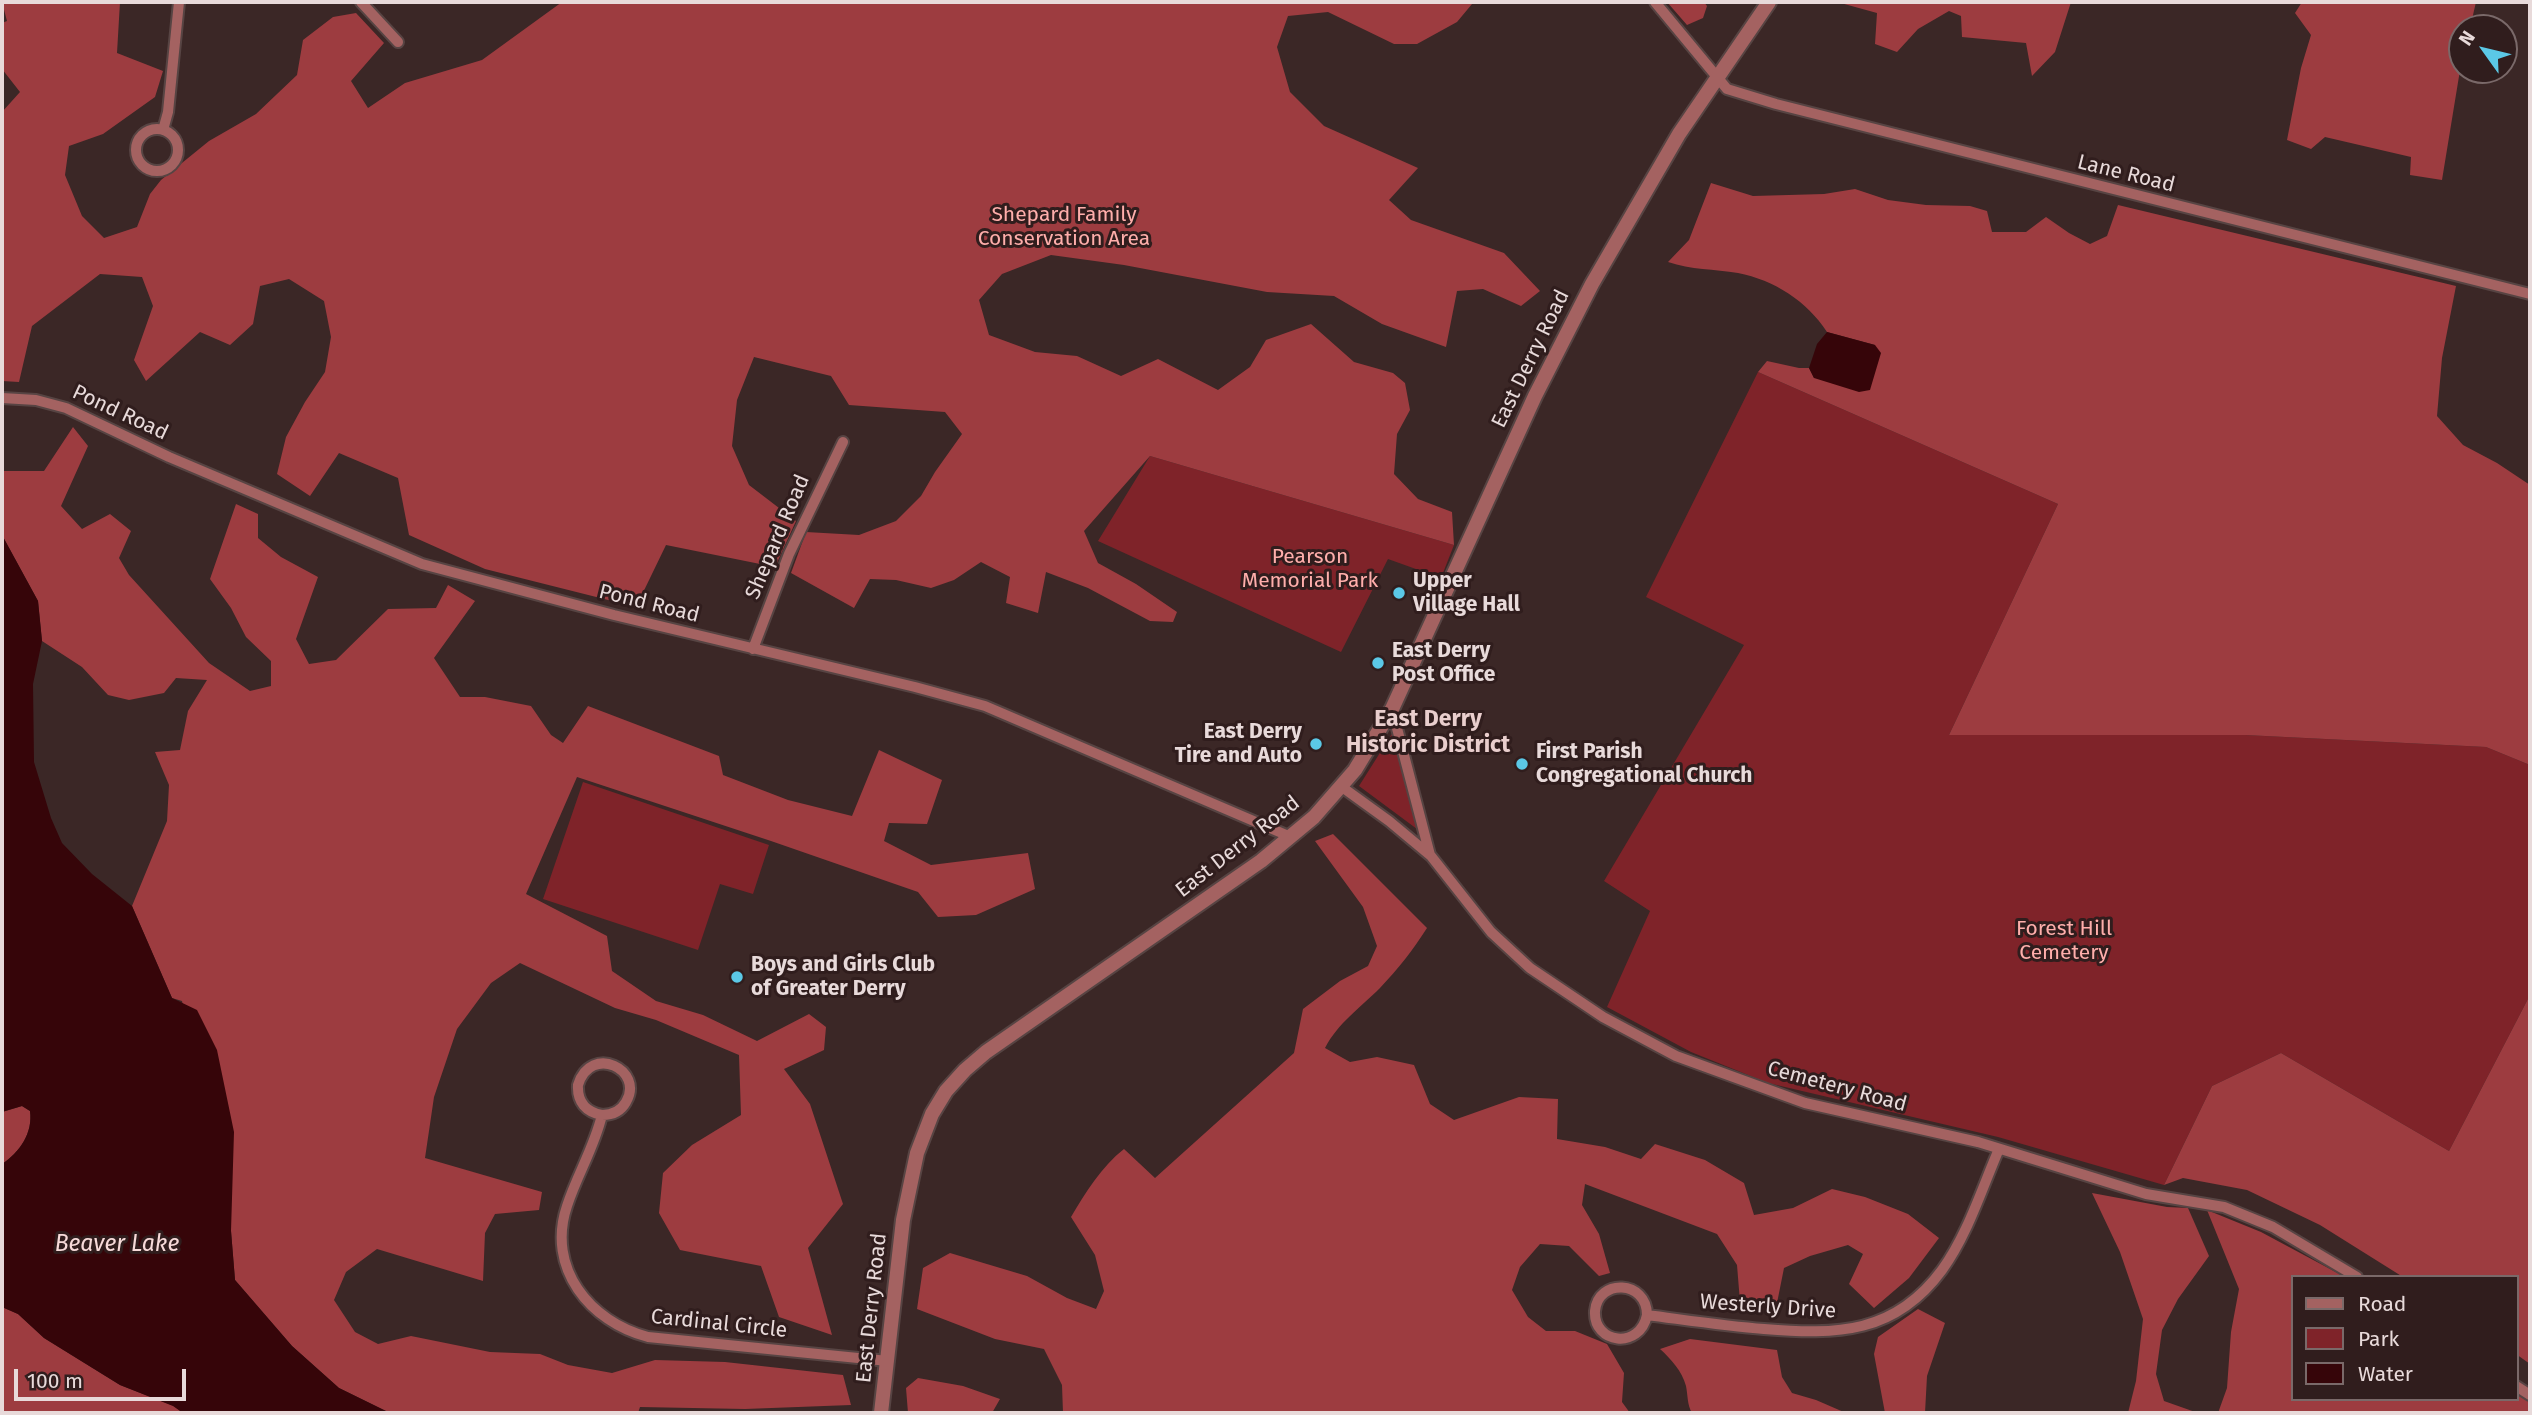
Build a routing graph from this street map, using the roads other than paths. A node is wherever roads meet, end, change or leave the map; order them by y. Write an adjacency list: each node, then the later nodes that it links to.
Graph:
1 (179, 2): 7 (street)
2 (361, 2): 5 (street)
3 (1656, 2): 6 (street)
4 (1769, 2): 6 (street, East Derry Road)
5 (398, 42)
6 (1717, 79): 8 (street, Lane Road); 12 (street, East Derry Road)
7 (163, 130): 7 (street)
8 (2530, 294)
9 (2, 398): 11 (street, Pond Road)
10 (843, 442): 11 (street, Shepard Road)
11 (753, 649): 14 (street, Pond Road)
12 (1392, 709): 13 (street, East Derry Road); 15 (street)
13 (1342, 787): 14 (street, East Derry Road); 15 (street, Cemetery Road)
14 (1291, 838): 20 (street, East Derry Road)
15 (1431, 856): 17 (street, Cemetery Road)
16 (602, 1115): 16 (street); 20 (street, Cardinal Circle)
17 (1999, 1149): 18 (street, Cemetery Road); 19 (street, Westerly Drive)
18 (2354, 1275)
19 (1647, 1315): 19 (street)
20 (888, 1361): 21 (street, East Derry Road)
21 (881, 1413)

